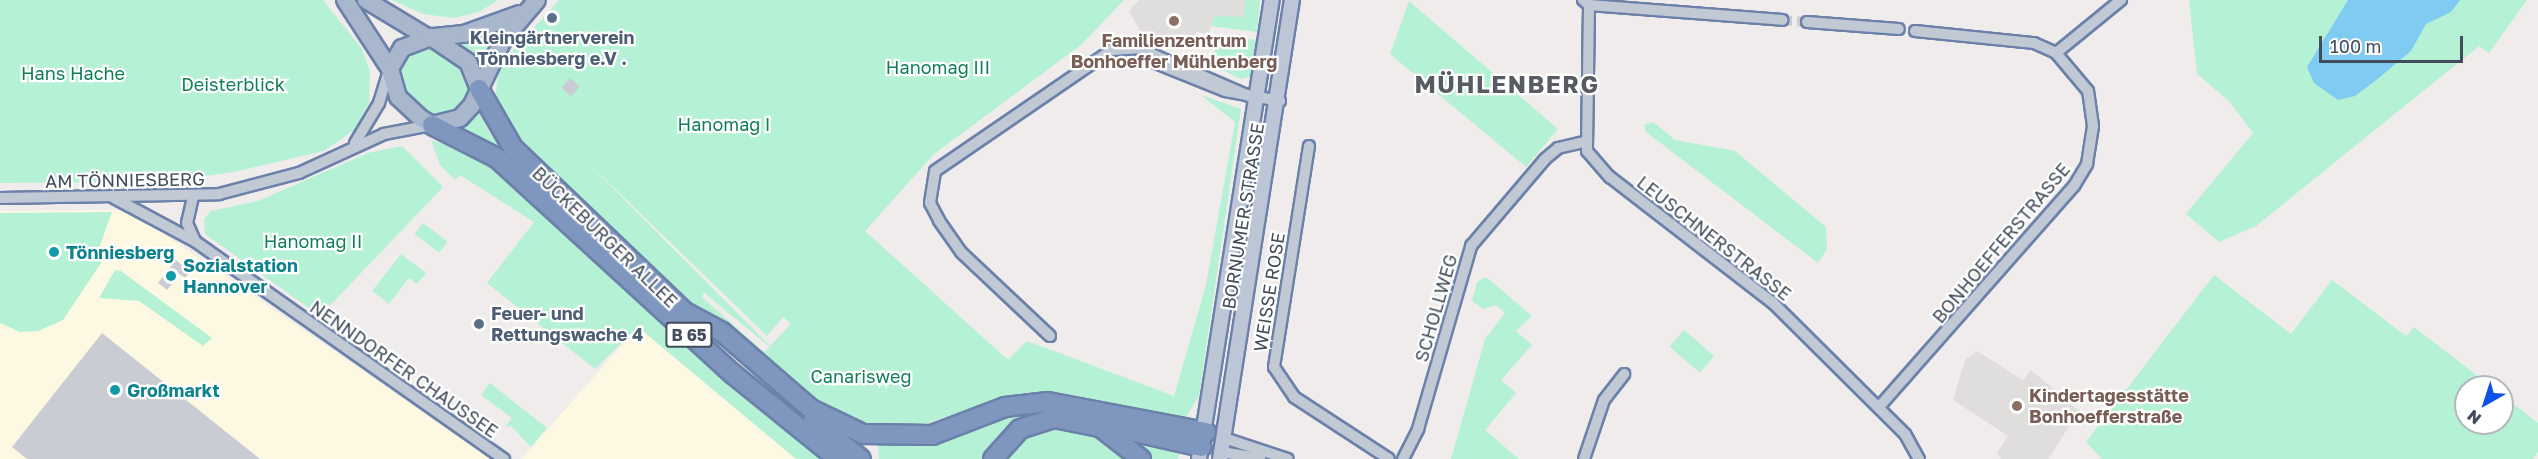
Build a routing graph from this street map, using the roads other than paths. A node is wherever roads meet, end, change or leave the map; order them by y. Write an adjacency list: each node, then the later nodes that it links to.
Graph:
1 (345, 0): 17 (main road, B 65)
2 (366, 0): 15 (main road, B 65)
3 (537, 0): 10 (main road)
4 (1272, 0): 19 (main road, BORNUMER STRASSE)
5 (1292, 0): 20 (main road, BORNUMER STRASSE)
6 (2100, 0): 9 (street)
7 (2121, 0): 9 (street)
8 (1586, 2): 11 (street); 22 (street)
9 (2107, 10): 16 (street)
10 (520, 14): 15 (main road); 18 (main road)
11 (1782, 20)
12 (1807, 22): 13 (street)
13 (1899, 29)
14 (1915, 31): 16 (street)
15 (429, 37): 17 (main road); 18 (main road, B 65)
16 (2056, 53): 32 (street, BONHOEFFERSTRASSE)
17 (390, 69): 21 (main road, B 65); 24 (street)
18 (479, 90): 21 (main road); 29 (highway, BÜCKEBURGER ALLEE / B 65)
19 (1256, 97): 20 (street); 30 (street); 35 (main road, BORNUMER STRASSE)
20 (1280, 101): 34 (main road, BORNUMER STRASSE)
21 (432, 125): 24 (street, AM TÖNNIESBERG); 38 (highway, BÜCKEBURGER ALLEE / B 65)
22 (1584, 142): 32 (street, LEUSCHNERSTRASSE); 45 (street, SCHOLLWEG)
23 (1309, 146): 44 (street, WEISSE ROSE)
24 (351, 148): 25 (street, AM TÖNNIESBERG)
25 (193, 197): 27 (street, AM TÖNNIESBERG); 28 (street)
26 (0, 198): 27 (street, AM TÖNNIESBERG)
27 (114, 198): 28 (street, NENNDORFER CHAUSSEE)
28 (196, 242): 37 (street, NENNDORFER CHAUSSEE)
29 (681, 310): 35 (highway); 39 (highway, BÜCKEBURGER ALLEE / B 65)
30 (1050, 336)
31 (1624, 374): 46 (street)
32 (1879, 407): 47 (street, LEUSCHNERSTRASSE)
33 (1073, 418): 35 (highway); 40 (highway); 41 (highway)
34 (1224, 438): 35 (main road); 36 (main road, BORNUMER STRASSE); 43 (street)
35 (1202, 446): 36 (main road)
36 (1221, 456): 42 (street)
37 (504, 459)
38 (838, 459)
39 (861, 459)
40 (993, 459)
41 (1140, 459)
42 (1260, 459)
43 (1288, 459)
44 (1389, 459)
45 (1403, 459)
46 (1584, 459)
47 (1919, 459)

